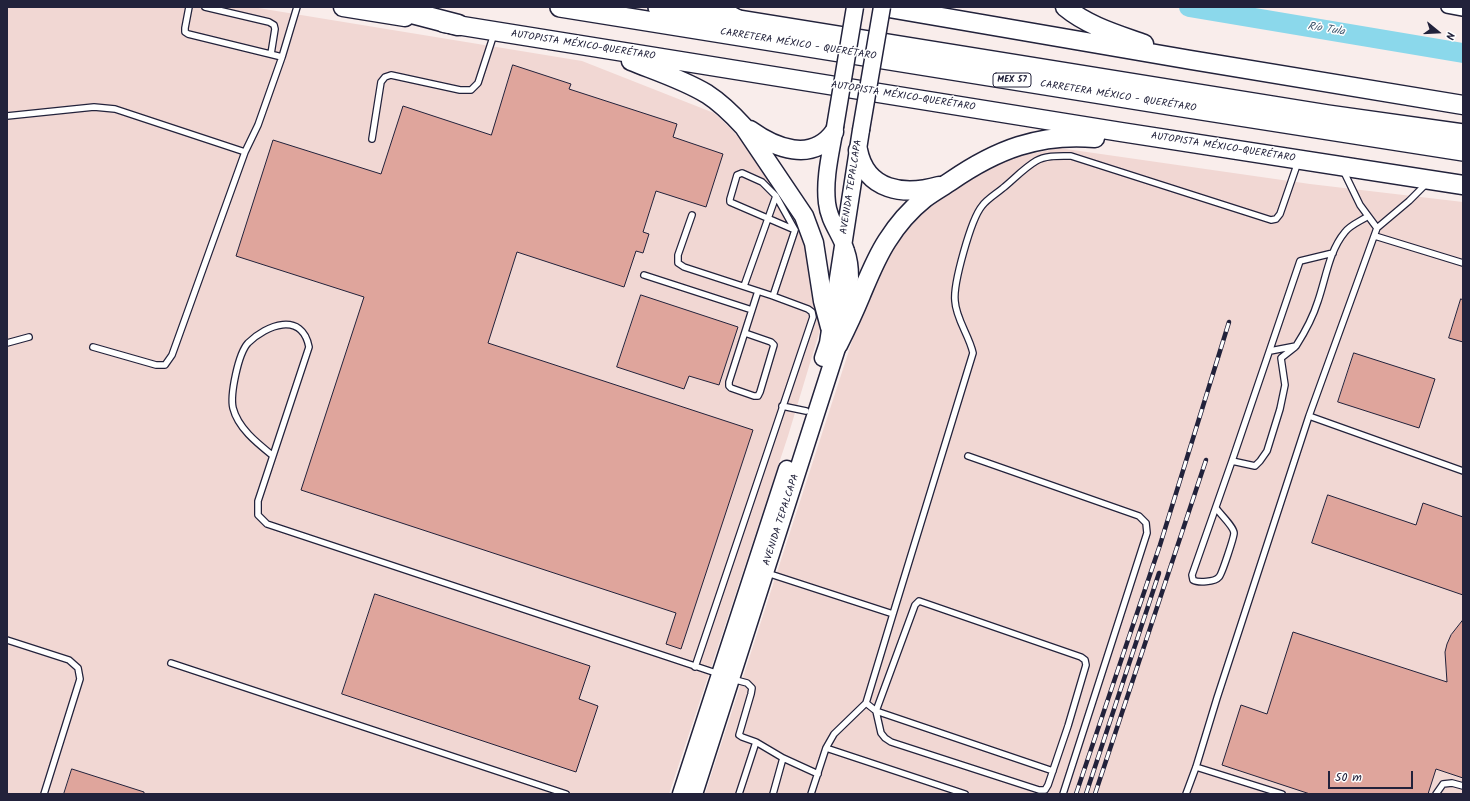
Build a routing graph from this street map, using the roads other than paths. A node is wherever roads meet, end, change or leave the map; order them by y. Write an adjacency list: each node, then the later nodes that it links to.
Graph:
1 (189, 7): 18 (lane)
2 (205, 7): 18 (lane)
3 (297, 7): 19 (lane)
4 (343, 7): 15 (main road, AUTOPISTA MÉXICO-QUERÉTARO)
5 (389, 7): 15 (highway)
6 (560, 7): 29 (highway, CARRETERA MÉXICO - QUERÉTARO / MEX 57)
7 (658, 7): 14 (highway, CARRETERA MÉXICO - QUERÉTARO / MEX 57)
8 (713, 7): 14 (highway)
9 (855, 7): 24 (main road, AVENIDA TEPALCAPA, bridge)
10 (883, 7): 20 (main road); 28 (main road, AVENIDA TEPALCAPA, bridge)
11 (1447, 7): 13 (street)
12 (1067, 8): 20 (main road)
13 (1463, 10)
14 (737, 20): 25 (highway, CARRETERA MÉXICO - QUERÉTARO / MEX 57)
15 (458, 25): 16 (main road, AUTOPISTA MÉXICO-QUERÉTARO)
16 (495, 31): 17 (main road, AUTOPISTA MÉXICO-QUERÉTARO); 26 (lane)
17 (605, 49): 23 (main road); 27 (main road, AUTOPISTA MÉXICO-QUERÉTARO)
18 (271, 54): 19 (lane)
19 (282, 57): 30 (lane)
20 (1191, 60): 21 (main road)
21 (1463, 105)
22 (7, 116): 30 (lane)
23 (744, 126): 24 (main road); 51 (main road)
24 (834, 130): 43 (main road, AVENIDA TEPALCAPA)
25 (1463, 134)
26 (372, 139)
27 (1190, 143): 31 (main road, AUTOPISTA MÉXICO-QUERÉTARO); 34 (main road)
28 (858, 150): 34 (main road); 43 (main road, AVENIDA TEPALCAPA)
29 (1463, 151)
30 (245, 152): 57 (lane)
31 (1298, 159): 32 (main road, AUTOPISTA MÉXICO-QUERÉTARO); 68 (lane)
32 (1341, 166): 33 (main road, AUTOPISTA MÉXICO-QUERÉTARO); 38 (lane)
33 (1430, 180): 35 (main road, AUTOPISTA MÉXICO-QUERÉTARO); 40 (lane)
34 (949, 182): 55 (main road)
35 (1463, 185)
36 (776, 196): 39 (lane); 39 (lane); 41 (lane)
37 (692, 215): 47 (lane)
38 (1368, 216): 40 (lane); 44 (lane)
39 (768, 218): 41 (lane); 47 (lane)
40 (1377, 228): 42 (lane)
41 (795, 230): 49 (lane)
42 (1375, 236): 45 (lane); 61 (lane)
43 (843, 243): 51 (main road, AVENIDA TEPALCAPA); 55 (main road, AVENIDA TEPALCAPA)
44 (1333, 253): 56 (lane); 58 (lane)
45 (1463, 263)
46 (644, 275): 50 (lane)
47 (744, 286): 48 (lane)
48 (758, 291): 49 (lane); 50 (lane)
49 (773, 296): 59 (lane)
50 (752, 310): 52 (lane)
51 (830, 327): 60 (main road, AVENIDA TEPALCAPA)
52 (745, 333): 52 (lane)
53 (30, 337): 54 (lane)
54 (7, 343)
55 (838, 345): 67 (main road, AVENIDA TEPALCAPA)
56 (1296, 346): 58 (lane); 64 (lane)
57 (93, 347)
58 (1270, 351): 64 (lane)
59 (782, 406): 60 (lane); 71 (lane)
60 (806, 411): 72 (main road, AVENIDA TEPALCAPA)
61 (1309, 416): 65 (lane); 78 (lane)
62 (272, 455): 62 (lane); 71 (lane)
63 (968, 456): 90 (lane)
64 (1232, 462): 66 (lane)
65 (1463, 471)
66 (1216, 508): 66 (lane)
67 (766, 573): 68 (lane); 72 (main road, AVENIDA TEPALCAPA)
68 (893, 614): 73 (lane)
69 (7, 640): 82 (lane)
70 (170, 663): 83 (lane)
71 (696, 667): 72 (lane)
72 (726, 677): 75 (lane); 84 (main road, AVENIDA TEPALCAPA); 85 (main road, AVENIDA TEPALCAPA)
73 (866, 703): 74 (lane); 76 (lane)
74 (876, 711): 79 (lane); 79 (lane); 79 (lane)
75 (756, 742): 77 (lane); 86 (lane)
76 (826, 748): 80 (lane); 89 (lane)
77 (783, 758): 80 (lane); 87 (lane)
78 (1196, 767): 91 (lane); 92 (lane)
79 (1053, 771)
80 (818, 774): 88 (lane)
81 (1463, 786): 93 (lane)
82 (44, 794)
83 (566, 794)
84 (681, 794)
85 (694, 794)
86 (738, 794)
87 (773, 794)
88 (811, 794)
89 (965, 794)
90 (1063, 794)
91 (1186, 794)
92 (1282, 794)
93 (1436, 794)

